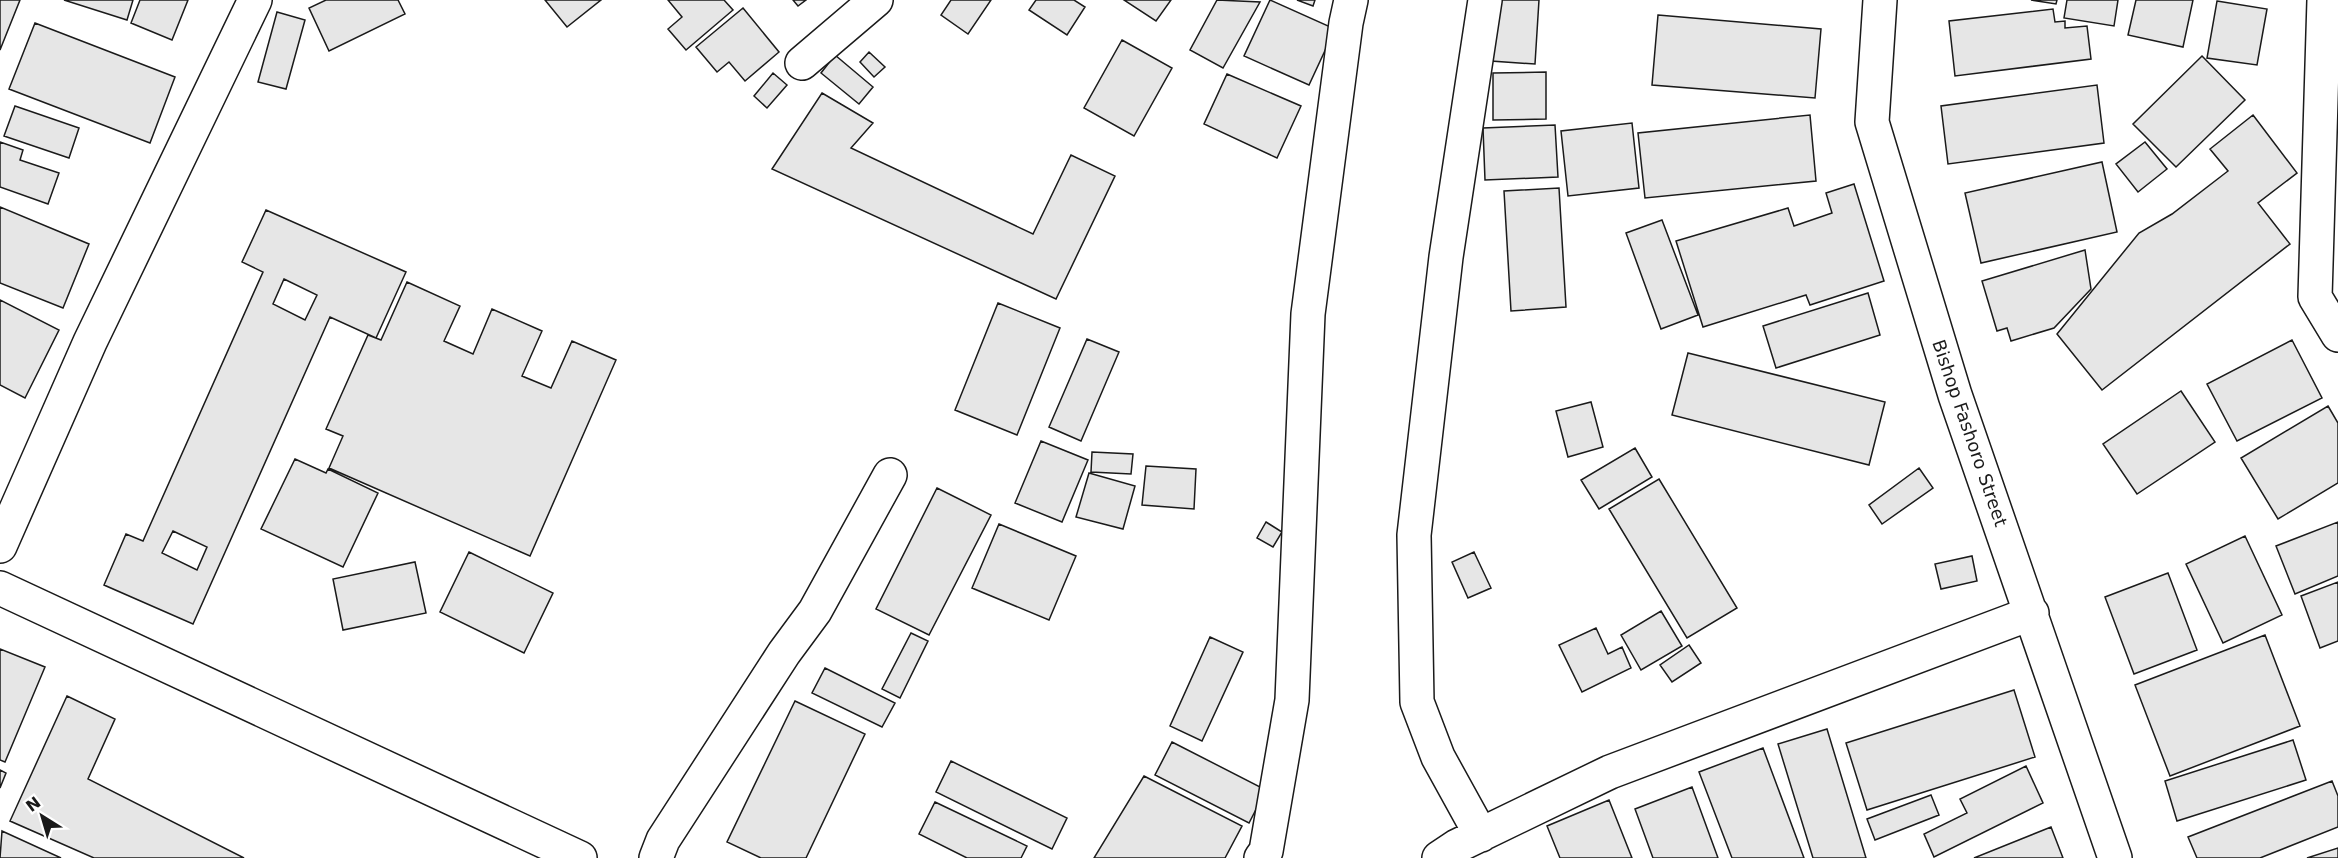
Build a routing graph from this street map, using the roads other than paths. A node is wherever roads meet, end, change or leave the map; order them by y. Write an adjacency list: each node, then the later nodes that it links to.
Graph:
1 (255, 0): 10 (street)
2 (876, 0): 7 (street)
3 (1351, 0): 16 (street)
4 (1485, 0): 13 (street)
5 (1880, 0): 12 (street, Bishop Fashoro Street)
6 (2324, 0): 8 (street)
7 (802, 63)
8 (2338, 335)
9 (890, 475): 15 (street)
10 (0, 546)
11 (0, 588): 14 (street)
12 (2032, 614): 13 (street); 18 (street, Bishop Fashoro Street)
13 (1481, 835): 17 (street)
14 (580, 858)
15 (656, 858)
16 (1261, 858)
17 (1439, 858)
18 (2115, 858)

